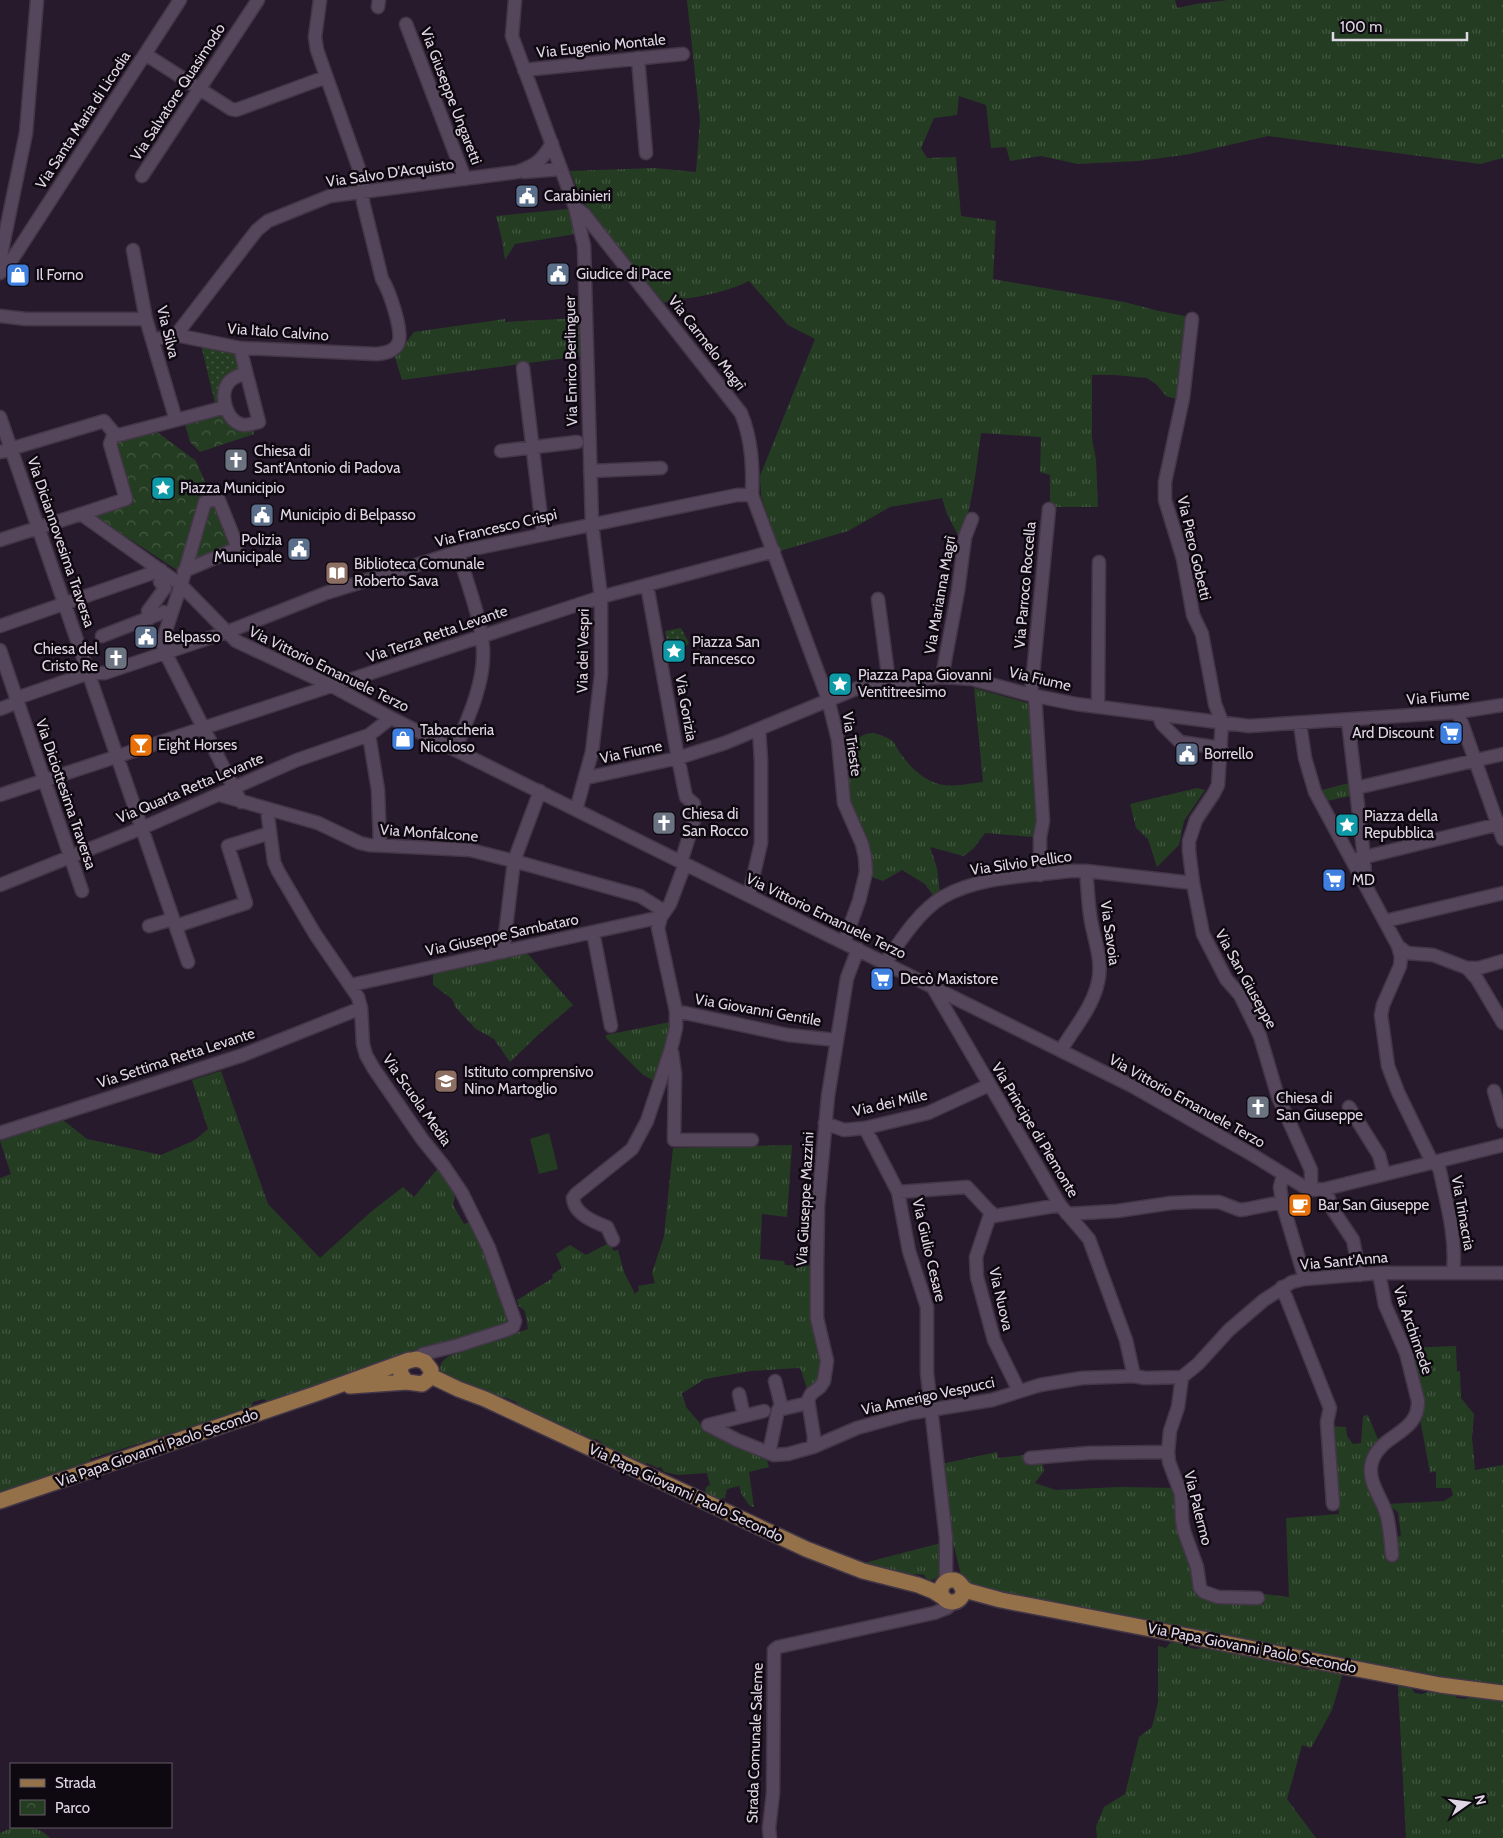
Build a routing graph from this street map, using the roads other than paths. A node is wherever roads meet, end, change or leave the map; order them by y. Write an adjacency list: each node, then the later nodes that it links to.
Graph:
1 (37, 0): 22 (street)
2 (180, 0): 7 (street, Via Santa Maria di Licodia)
3 (258, 0): 12 (street, Via Salvatore Quasimodo)
4 (320, 0): 11 (street)
5 (515, 0): 10 (street, Via Enrico Berlinguer)
6 (406, 24): 18 (street, Via Giuseppe Ungaretti)
7 (145, 54): 12 (street); 22 (street, Via Santa Maria di Licodia)
8 (682, 54): 9 (street, Via Eugenio Montale)
9 (638, 58): 10 (street, Via Eugenio Montale); 14 (street)
10 (524, 70): 13 (street, Via Enrico Berlinguer)
11 (326, 77): 12 (street); 19 (street)
12 (200, 88): 17 (street, Via Salvatore Quasimodo)
13 (552, 143): 15 (street, Via Enrico Berlinguer); 16 (street)
14 (646, 153)
15 (562, 169): 16 (street); 20 (street, Via Enrico Berlinguer)
16 (517, 172): 18 (street, Via Salvo D'Acquisto)
17 (142, 176)
18 (465, 179): 19 (street, Via Salvo D'Acquisto)
19 (364, 191): 27 (street, Via Salvo D'Acquisto); 29 (street, Via Italo Calvino)
20 (575, 206): 41 (street, Via Enrico Berlinguer); 42 (street, Via Carmelo Magrì)
21 (133, 250): 26 (street, Via Silva)
22 (5, 257): 23 (street)
23 (0, 272)
24 (0, 316): 26 (street)
25 (1192, 318): 82 (street, Via Piero Gobetti)
26 (146, 319): 28 (street, Via Silva)
27 (176, 335): 28 (street, Via Italo Calvino); 29 (street, Via Italo Calvino)
28 (152, 340): 34 (street, Via Silva)
29 (240, 348): 31 (street)
30 (523, 368): 37 (street)
31 (246, 373): 32 (street); 32 (street)
32 (226, 406): 34 (street)
33 (0, 417): 38 (street, Via Diciannovesima Traversa)
34 (176, 420): 35 (street)
35 (114, 433): 38 (street); 44 (street)
36 (577, 442): 37 (street)
37 (532, 447): 39 (street); 48 (street)
38 (6, 450): 47 (street, Via Diciannovesima Traversa)
39 (501, 451)
40 (661, 468): 41 (street)
41 (590, 470): 46 (street, Via Enrico Berlinguer)
42 (752, 495): 46 (street, Via Francesco Crispi); 50 (street, Via Trieste)
43 (1048, 509): 72 (street, Via Parroco Roccella)
44 (81, 514): 47 (street); 54 (street, Via Vittorio Emanuele Terzo)
45 (972, 519): 69 (street, Via Marianna Magrì)
46 (592, 524): 48 (street, Via Francesco Crispi); 57 (street, Via dei Vespri)
47 (39, 527): 49 (street); 59 (street, Via Diciannovesima Traversa)
48 (543, 534): 51 (street, Via Francesco Crispi)
49 (0, 540)
50 (774, 551): 56 (street, Via Terza Retta Levante); 73 (street, Via Trieste)
51 (458, 552): 63 (street, Via Francesco Crispi); 64 (street)
52 (1099, 562): 76 (street)
53 (184, 571): 53 (street); 55 (street)
54 (156, 576): 55 (street, Via Vittorio Emanuele Terzo); 59 (street); 61 (street)
55 (181, 585): 60 (street); 63 (street, Via Vittorio Emanuele Terzo)
56 (648, 585): 57 (street, Via Terza Retta Levante); 91 (street, Via Gorizia)
57 (601, 597): 64 (street, Via Terza Retta Levante); 93 (street, Via dei Vespri)
58 (878, 599): 70 (street)
59 (65, 604): 62 (street); 68 (street, Via Diciannovesima Traversa)
60 (171, 615): 61 (street); 67 (street)
61 (150, 618): 65 (street)
62 (0, 626)
63 (227, 632): 67 (street, Via Francesco Crispi); 71 (street, Via Vittorio Emanuele Terzo)
64 (482, 635): 71 (street, Via Terza Retta Levante); 88 (street)
65 (102, 636)
66 (0, 650): 74 (street, Via Diciottesima Traversa)
67 (165, 652): 68 (street, Via Francesco Crispi); 84 (street)
68 (89, 673): 74 (street, Via Francesco Crispi); 90 (street, Via Diciannovesima Traversa)
69 (942, 677): 70 (street, Via Fiume); 72 (street, Via Fiume)
70 (889, 682): 73 (street, Via Fiume)
71 (332, 686): 80 (street, Via Vittorio Emanuele Terzo); 84 (street, Via Terza Retta Levante)
72 (1033, 695): 76 (street, Via Fiume); 113 (street, Via Parroco Roccella)
73 (828, 699): 85 (street, Via Fiume); 124 (street, Via Trieste)
74 (16, 703): 77 (street, Via Francesco Crispi); 94 (street, Via Diciottesima Traversa)
75 (1503, 705): 78 (street, Via Fiume)
76 (1098, 706): 79 (street, Via Fiume)
77 (0, 709)
78 (1458, 712): 81 (street, Via Fiume); 92 (street)
79 (1158, 714): 82 (street, Via Fiume); 87 (street)
80 (391, 718): 86 (street, Via Quarta Retta Levante); 88 (street, Via Vittorio Emanuele Terzo)
81 (1348, 721): 83 (street, Via Fiume); 96 (street)
82 (1222, 722): 83 (street, Via Fiume); 87 (street, Via San Giuseppe)
83 (1300, 724): 109 (street)
84 (203, 728): 90 (street, Via Terza Retta Levante); 95 (street)
85 (759, 729): 91 (street, Via Fiume); 118 (street)
86 (368, 735): 95 (street, Via Quarta Retta Levante); 107 (street)
87 (1221, 748): 114 (street, Via San Giuseppe)
88 (455, 749): 97 (street, Via Vittorio Emanuele Terzo)
89 (1503, 754): 92 (street)
90 (117, 756): 94 (street, Via Terza Retta Levante); 104 (street, Via Diciannovesima Traversa)
91 (678, 758): 93 (street, Via Fiume); 111 (street, Via Gorizia)
92 (1475, 760): 96 (street); 103 (street)
93 (586, 778): 102 (street, Via dei Vespri)
94 (44, 780): 99 (street, Via Terza Retta Levante); 108 (street, Via Diciottesima Traversa)
95 (234, 788): 98 (street, Via Quarta Retta Levante); 100 (street)
96 (1356, 788): 109 (street)
97 (540, 791): 102 (street, Via Vittorio Emanuele Terzo); 110 (street)
98 (220, 794): 100 (street, Via Monfalcone); 104 (street, Via Quarta Retta Levante)
99 (0, 795)
100 (241, 802): 101 (street, Via Monfalcone)
101 (267, 809): 105 (street, Via Scuola Media); 107 (street, Via Monfalcone)
102 (576, 810): 111 (street, Via Vittorio Emanuele Terzo)
103 (1500, 823): 106 (street); 109 (street)
104 (142, 828): 108 (street, Via Quarta Retta Levante); 121 (street, Via Diciannovesima Traversa)
105 (270, 833): 121 (street); 132 (street, Via Scuola Media)
106 (1503, 839)
107 (380, 846): 110 (street, Via Monfalcone)
108 (70, 857): 115 (street, Via Quarta Retta Levante); 116 (street, Via Diciottesima Traversa)
109 (1358, 859): 120 (street)
110 (514, 861): 119 (street, Via Monfalcone); 127 (street)
111 (683, 863): 118 (street, Via Vittorio Emanuele Terzo); 119 (street, Via Gorizia)
112 (1086, 871): 113 (street, Via Silvio Pellico); 114 (street, Via Silvio Pellico); 140 (street, Via Savoia)
113 (1040, 875): 130 (street, Via Silvio Pellico)
114 (1193, 883): 154 (street, Via San Giuseppe)
115 (0, 885)
116 (82, 891)
117 (1503, 893): 120 (street)
118 (748, 895): 124 (street, Via Vittorio Emanuele Terzo)
119 (662, 914): 123 (street, Via Giuseppe Sambataro); 135 (street)
120 (1385, 921): 125 (street)
121 (174, 923): 122 (street); 129 (street, Via Diciannovesima Traversa)
122 (149, 926)
123 (593, 932): 127 (street, Via Giuseppe Sambataro); 137 (street)
124 (844, 942): 126 (street, Via Vittorio Emanuele Terzo)
125 (1398, 946): 131 (street); 150 (street, Via Trinacria)
126 (858, 949): 130 (street, Via Vittorio Emanuele Terzo); 138 (street, Via Giuseppe Mazzini)
127 (503, 952): 132 (street, Via Giuseppe Sambataro)
128 (1503, 961): 131 (street)
129 (188, 962)
130 (885, 963): 133 (street, Via Vittorio Emanuele Terzo)
131 (1467, 968): 136 (street)
132 (351, 985): 134 (street, Via Scuola Media)
133 (932, 986): 140 (street, Via Vittorio Emanuele Terzo); 141 (street, Via Principe di Piemonte)
134 (361, 1008): 147 (street, Via Settima Retta Levante); 166 (street, Via Scuola Media)
135 (676, 1011): 138 (street, Via Giovanni Gentile); 139 (street)
136 (1503, 1023)
137 (611, 1026)
138 (836, 1040): 145 (street, Via Giuseppe Mazzini)
139 (671, 1050): 148 (street); 159 (street)
140 (1061, 1050): 152 (street, Via Vittorio Emanuele Terzo)
141 (989, 1084): 146 (street, Via dei Mille); 157 (street, Via Principe di Piemonte)
142 (1494, 1091): 144 (street)
143 (1349, 1107): 151 (street)
144 (1503, 1122)
145 (826, 1123): 146 (street, Via dei Mille); 176 (street, Via Giuseppe Mazzini)
146 (864, 1128): 155 (street, Via Giulio Cesare)
147 (0, 1133)
148 (752, 1140)
149 (1503, 1145): 150 (street)
150 (1432, 1162): 151 (street); 160 (street, Via Trinacria)
151 (1384, 1174): 153 (street)
152 (1283, 1175): 154 (street, Via Vittorio Emanuele Terzo); 156 (street)
153 (1324, 1189): 154 (street); 163 (street)
154 (1309, 1190)
155 (898, 1192): 158 (street); 179 (street, Via Giulio Cesare)
156 (1282, 1202): 157 (street); 164 (street)
157 (1063, 1210): 158 (street); 168 (street, Via Principe di Piemonte)
158 (991, 1212): 173 (street, Via Nuova)
159 (612, 1240)
160 (1454, 1272): 161 (street, Via Sant'Anna); 162 (street, Via Sant'Anna)
161 (1379, 1273): 163 (street, Via Sant'Anna); 187 (street, Via Archimede)
162 (1503, 1273)
163 (1360, 1275): 164 (street, Via Sant'Anna)
164 (1305, 1279): 165 (street, Via Sant'Anna)
165 (1282, 1287): 170 (street, Via Sant'Anna); 186 (street)
166 (456, 1346): 167 (street); 169 (street)
167 (413, 1359): 169 (main road); 172 (main road); 174 (main road)
168 (1134, 1376): 170 (street); 173 (street, Via Amerigo Vespucci)
169 (428, 1377): 172 (main road); 188 (main road, Via Papa Giovanni Paolo Secondo)
170 (1182, 1377): 182 (street, Via Palermo)
171 (775, 1381): 177 (street)
172 (407, 1382): 174 (main road)
173 (1019, 1391): 179 (street, Via Amerigo Vespucci)
174 (314, 1394): 185 (main road, Via Papa Giovanni Paolo Secondo)
175 (738, 1394): 180 (street)
176 (808, 1403): 177 (street); 181 (street)
177 (782, 1409): 183 (street)
178 (764, 1411): 180 (street)
179 (930, 1411): 181 (street, Via Amerigo Vespucci); 188 (street, Via Giulio Cesare)
180 (744, 1416): 183 (street, Via Amerigo Vespucci)
181 (813, 1447): 183 (street, Via Amerigo Vespucci)
182 (1168, 1452): 184 (street); 189 (street, Via Palermo)
183 (769, 1453)
184 (1030, 1458)
185 (0, 1501)
186 (1333, 1504)
187 (1392, 1555)
188 (950, 1592): 190 (main road, Via Papa Giovanni Paolo Secondo); 191 (street, Strada Comunale Saleme)
189 (1258, 1598)
190 (1503, 1692)
191 (770, 1838)

